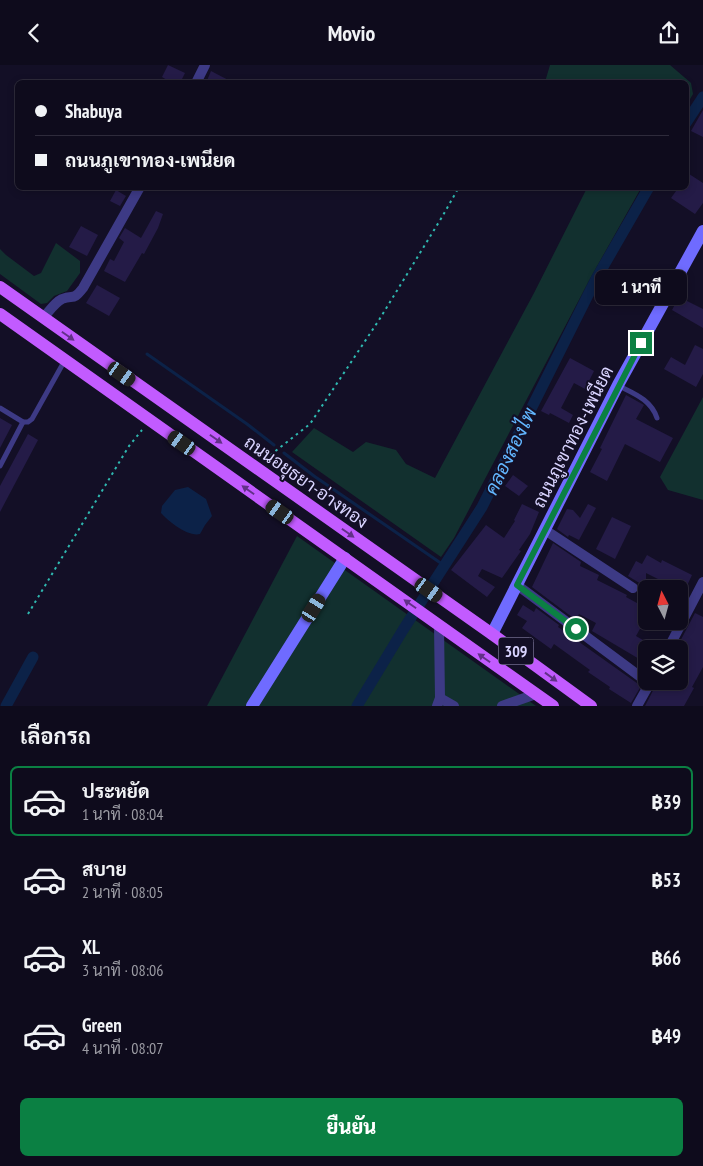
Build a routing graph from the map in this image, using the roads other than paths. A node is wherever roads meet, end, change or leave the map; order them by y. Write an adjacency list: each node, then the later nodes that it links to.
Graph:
1 (205, 65): 2 (street)
2 (198, 80)
3 (138, 190): 7 (street)
4 (701, 239): 10 (street, ถนนภูเขาทอง-เพนียด)
5 (0, 287): 7 (main road, ถนนอยุธยา-อ่างทอง / 309)
6 (0, 314): 8 (main road, 309)
7 (43, 318): 9 (main road, ถนนอยุธยา-อ่างทอง / 309, one-way to 9)
8 (65, 360): 11 (main road, 309); 14 (lane)
9 (122, 374): 11 (main road); 22 (main road, ถนนอยุธยา-อ่างทอง / 309, one-way to 22)
10 (618, 385): 13 (lane); 16 (street, ถนนภูเขาทอง-เพนียด)
11 (110, 392): 17 (main road, 309, one-way to 11)
12 (0, 408): 14 (lane)
13 (657, 418)
14 (23, 422): 15 (lane)
15 (0, 466)
16 (545, 530): 19 (street, ถนนภูเขาทอง-เพนียด); 20 (street)
17 (345, 558): 21 (main road, 309, one-way to 17); 28 (street)
18 (703, 582): 23 (street)
19 (517, 585): 22 (street, ถนนภูเขาทอง-เพนียด); 24 (street)
20 (633, 588)
21 (439, 626): 26 (main road, 309, one-way to 21); 27 (street)
22 (492, 634): 32 (main road, ถนนอยุธยา-อ่างทอง / 309, one-way to 32)
23 (673, 640)
24 (638, 674)
25 (646, 690): 33 (street)
26 (536, 694): 30 (street); 31 (main road, 309)
27 (439, 702): 29 (street)
28 (252, 706)
29 (454, 706)
30 (502, 706)
31 (553, 706)
32 (591, 706)
33 (637, 706)

